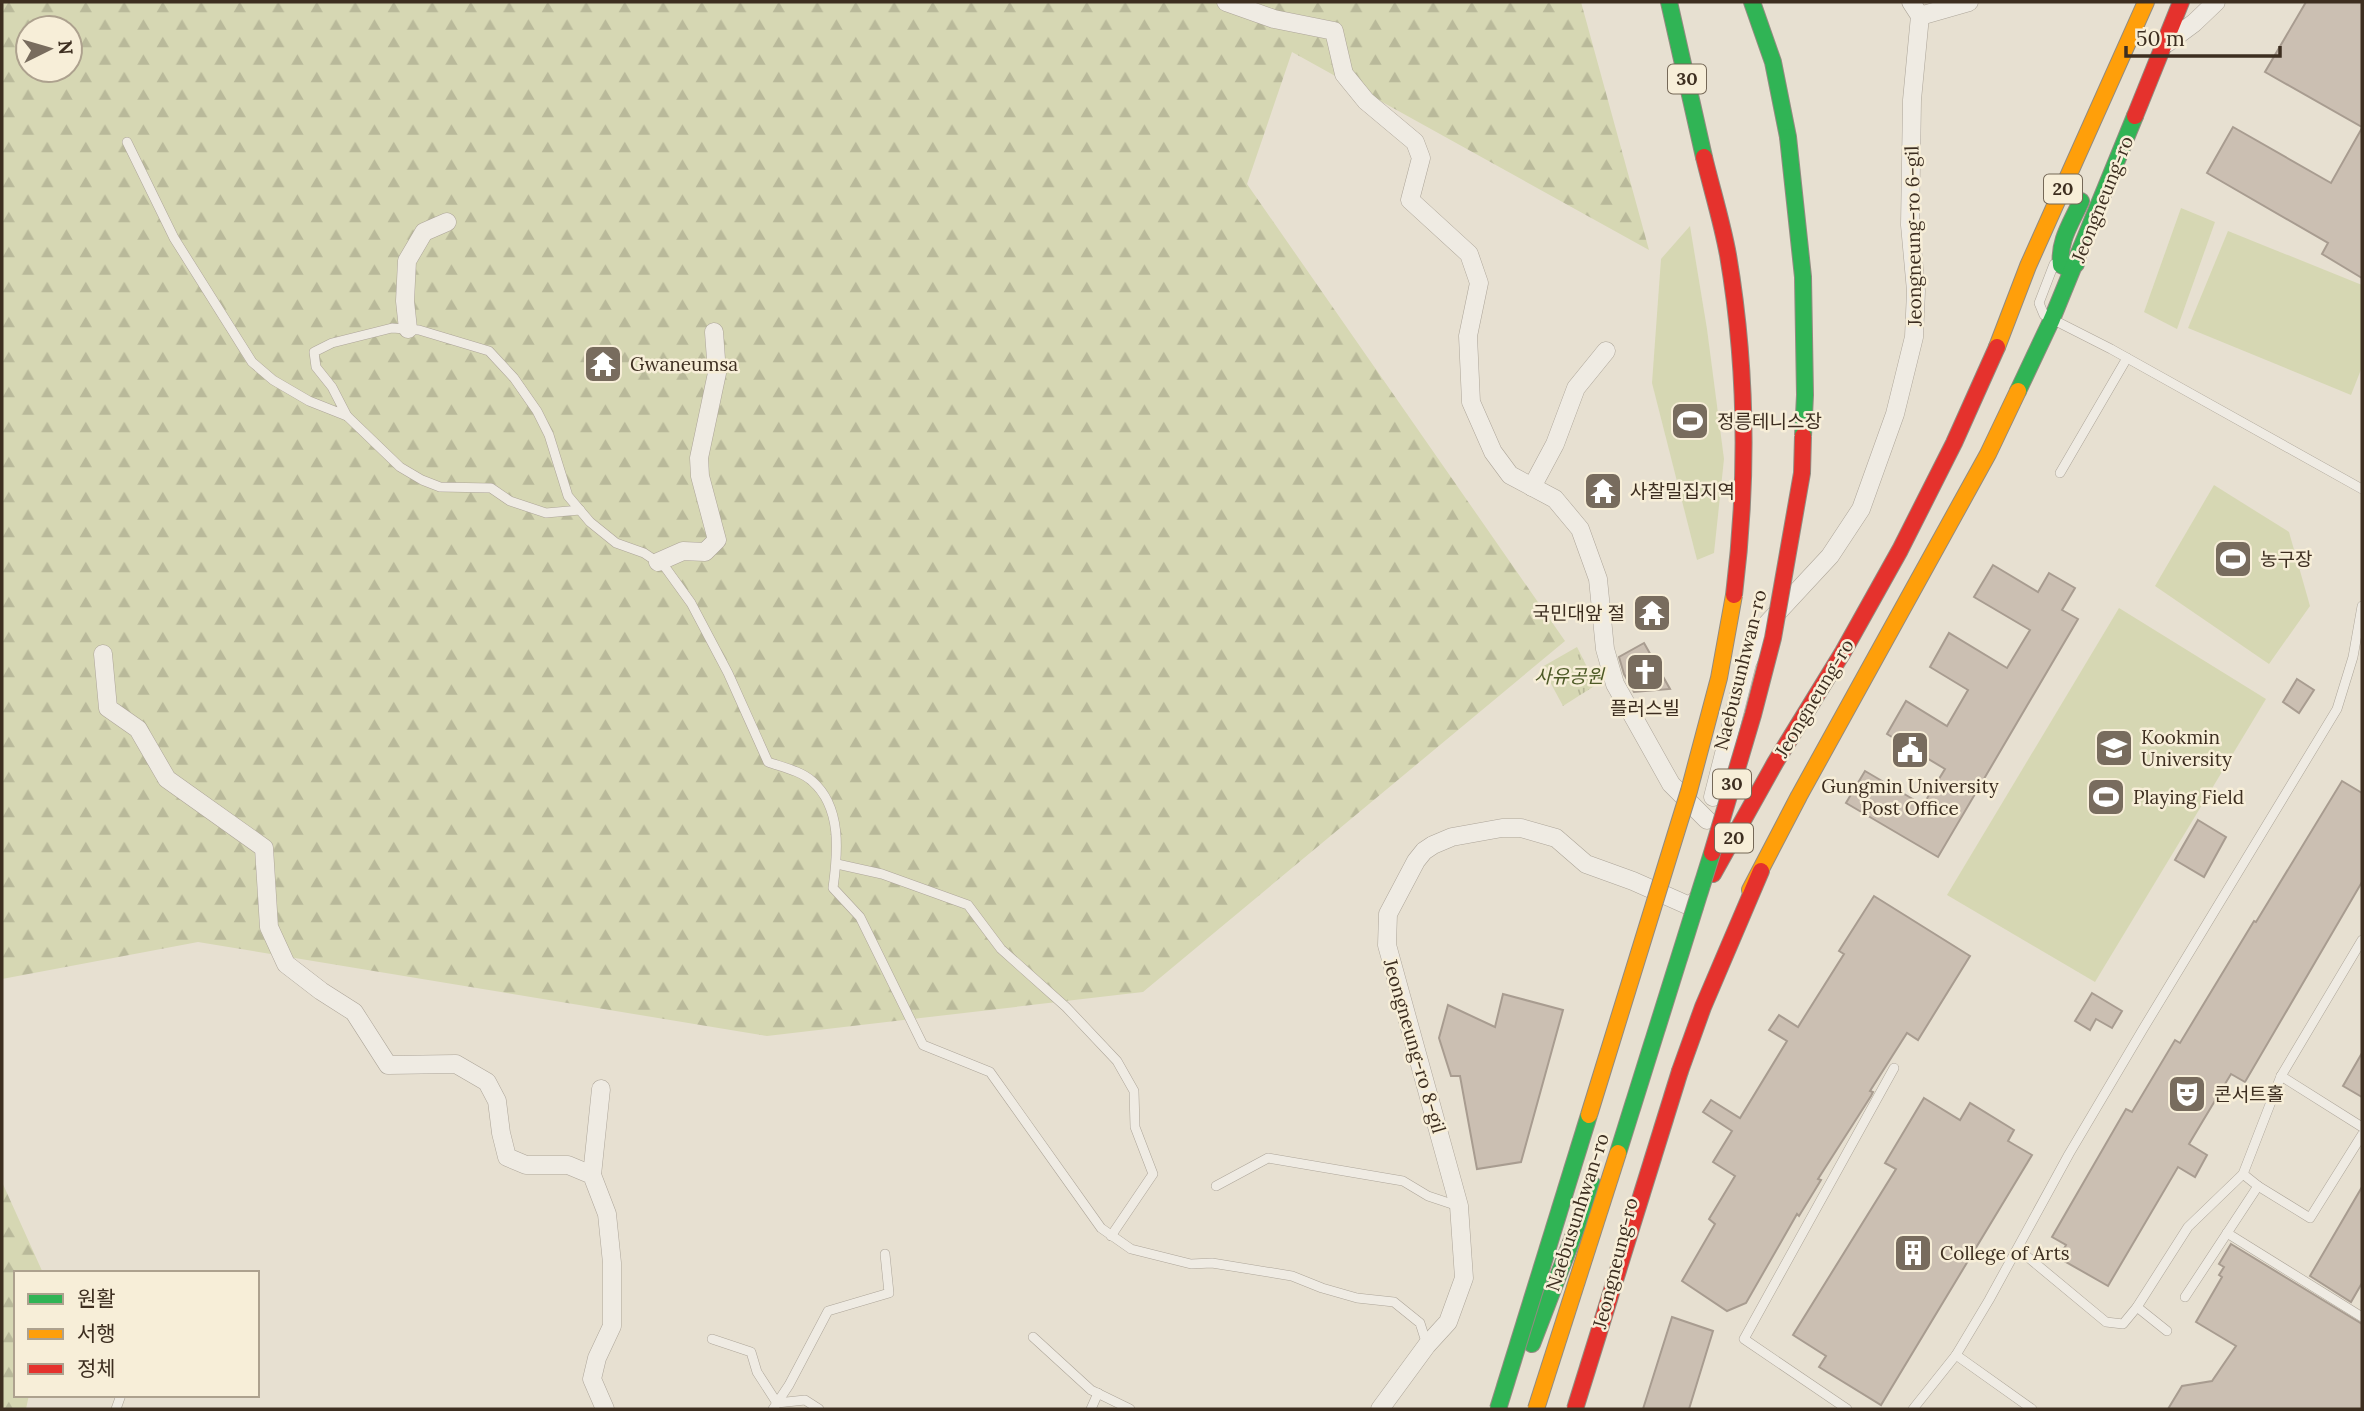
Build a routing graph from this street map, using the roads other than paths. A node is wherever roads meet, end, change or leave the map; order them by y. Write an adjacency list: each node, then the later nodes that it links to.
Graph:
1 (1226, 2): 24 (street)
2 (1669, 2): 68 (main road, Naebusunhwan-ro / 30, bridge)
3 (1752, 2): 71 (main road, Naebusunhwan-ro / 30, bridge)
4 (1969, 2): 8 (street, Jeongneung-ro 6-gil)
5 (2146, 2): 10 (main road, Jeongneung-ro / 20)
6 (2216, 2): 9 (street)
7 (2182, 4): 9 (main road, Jeongneung-ro / 20)
8 (1916, 9): 30 (street, Jeongneung-ro 6-gil)
9 (2164, 45): 16 (main road, Jeongneung-ro / 20)
10 (2111, 80): 11 (main road); 33 (main road, Jeongneung-ro / 20)
11 (2111, 129)
12 (127, 142): 22 (lane)
13 (2087, 188): 15 (main road)
14 (447, 222): 18 (street)
15 (2061, 246): 16 (main road); 17 (lane)
16 (2076, 264): 17 (main road, Jeongneung-ro / 20)
17 (2052, 319): 21 (lane); 32 (main road, Jeongneung-ro / 20)
18 (408, 330): 22 (lane); 26 (lane)
19 (714, 332): 27 (street)
20 (1606, 351): 24 (street)
21 (2127, 358): 23 (lane); 25 (lane)
22 (347, 416): 26 (lane)
23 (2060, 473)
24 (1532, 487): 30 (street)
25 (2362, 489)
26 (580, 510): 27 (lane)
27 (658, 562): 31 (lane)
28 (2362, 606): 49 (lane)
29 (103, 654): 42 (street)
30 (1707, 820): 33 (street, Jeongneung-ro 6-gil)
31 (836, 864): 48 (lane); 48 (lane)
32 (1761, 871): 40 (main road, Jeongneung-ro / 20); 52 (main road, Jeongneung-ro); 62 (main road, bridge)
33 (1694, 908): 43 (main road, Jeongneung-ro / 20); 46 (street, Jeongneung-ro 8-gil)
34 (2362, 940): 36 (lane)
35 (1895, 1068): 72 (lane)
36 (2281, 1076): 38 (lane); 41 (lane)
37 (601, 1089): 42 (street)
38 (2362, 1127)
39 (2362, 1135): 45 (lane)
40 (1640, 1164): 52 (main road, Jeongneung-ro / 20); 62 (main road, Jeongneung-ro)
41 (2243, 1174): 45 (lane); 53 (lane)
42 (592, 1175): 63 (street)
43 (1593, 1185): 69 (main road); 70 (main road, Jeongneung-ro / 20)
44 (1216, 1186): 46 (lane)
45 (2258, 1186): 47 (lane)
46 (1459, 1206): 58 (street, Jeongneung-ro 8-gil)
47 (2227, 1233): 51 (lane); 54 (lane)
48 (1111, 1236): 58 (lane)
49 (2018, 1249): 53 (lane); 59 (lane)
50 (885, 1254): 61 (lane)
51 (2185, 1297)
52 (1619, 1307): 62 (main road, Jeongneung-ro / 20)
53 (2137, 1307): 55 (lane)
54 (2362, 1317)
55 (2167, 1331)
56 (1033, 1338): 60 (lane)
57 (712, 1339): 61 (lane)
58 (1427, 1345): 67 (street, Jeongneung-ro 8-gil)
59 (1956, 1355): 73 (lane); 74 (lane)
60 (1098, 1393): 65 (lane); 66 (lane)
61 (775, 1406): 64 (lane)
62 (1582, 1408)
63 (605, 1409)
64 (819, 1409)
65 (1091, 1409)
66 (1130, 1409)
67 (1380, 1409)
68 (1498, 1409)
69 (1507, 1409)
70 (1520, 1409)
71 (1536, 1409)
72 (1847, 1409)
73 (1913, 1409)
74 (2032, 1409)

